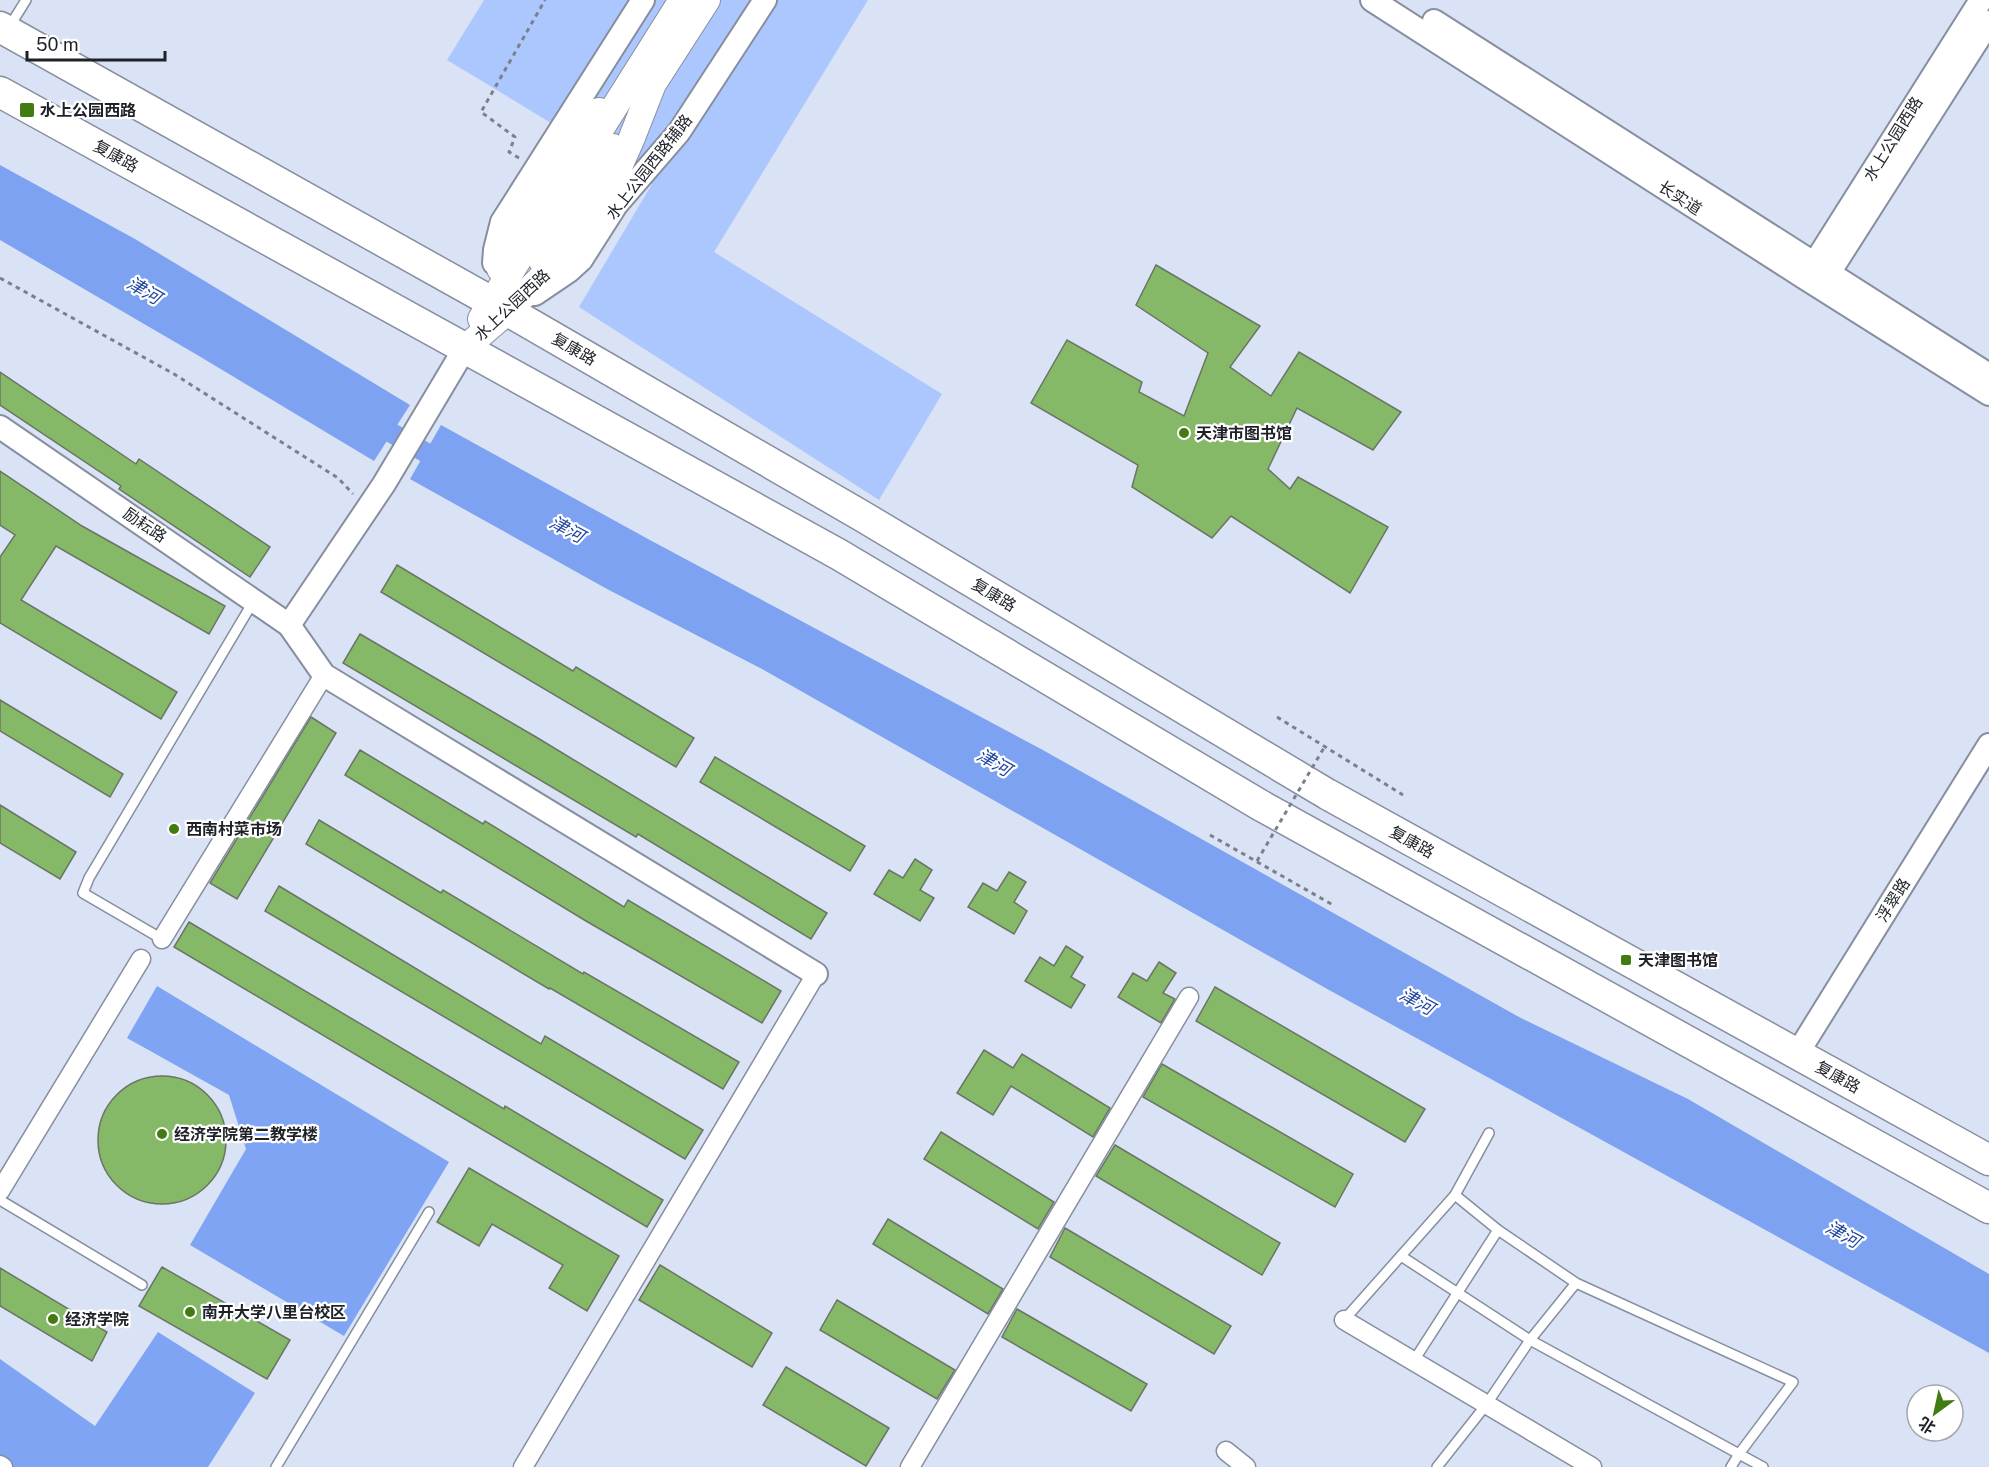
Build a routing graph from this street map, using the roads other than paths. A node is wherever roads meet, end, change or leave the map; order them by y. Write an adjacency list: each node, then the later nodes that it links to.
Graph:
1 (26, 0): 10 (lane)
2 (643, 0): 14 (street)
3 (682, 0): 11 (main road, 水上公园西路)
4 (707, 0): 11 (main road, 水上公园西路)
5 (765, 0): 14 (street, 水上公园西路辅路)
6 (1371, 0): 13 (street, 长实道)
7 (1400, 0): 13 (street, 长实道)
8 (1981, 0): 13 (street, 水上公园西路)
9 (1989, 22): 13 (street)
10 (4, 29): 14 (highway, 复康路)
11 (644, 80): 14 (main road, 水上公园西路); 14 (main road, 水上公园西路)
12 (0, 92): 15 (highway, 复康路)
13 (1817, 275): 16 (street, 长实道); 17 (street, 长实道)
14 (500, 306): 15 (main road, 水上公园西路); 27 (highway, 复康路)
15 (465, 348): 20 (street); 33 (highway, 复康路)
16 (1989, 375)
17 (1989, 394)
18 (0, 427): 19 (street, 励耘路)
19 (254, 600): 20 (street, 励耘路); 23 (lane)
20 (290, 625): 21 (street)
21 (324, 675): 23 (street); 25 (street)
22 (1989, 745): 27 (street, 浮翠路)
23 (162, 939)
24 (141, 959): 30 (street)
25 (816, 974): 48 (street)
26 (1189, 997): 46 (street)
27 (1797, 1054): 29 (highway, 复康路)
28 (1489, 1133): 31 (lane)
29 (1989, 1160)
30 (0, 1191)
31 (1455, 1195): 35 (lane); 36 (lane)
32 (0, 1200): 38 (lane)
33 (1989, 1208)
34 (429, 1212): 47 (lane)
35 (1498, 1230): 37 (lane); 39 (lane)
36 (1401, 1256): 39 (lane); 40 (lane)
37 (1576, 1283): 41 (lane); 45 (lane)
38 (142, 1285)
39 (1458, 1294): 41 (lane); 42 (lane)
40 (1344, 1320): 42 (street)
41 (1530, 1340): 43 (lane); 45 (lane)
42 (1413, 1362): 43 (street)
43 (1486, 1405): 50 (lane); 51 (street)
44 (1226, 1451): 49 (street)
45 (1740, 1454): 52 (lane); 53 (lane)
46 (917, 1464)
47 (276, 1467)
48 (523, 1467)
49 (1246, 1467)
50 (1437, 1467)
51 (1592, 1467)
52 (1731, 1467)
53 (1763, 1467)

